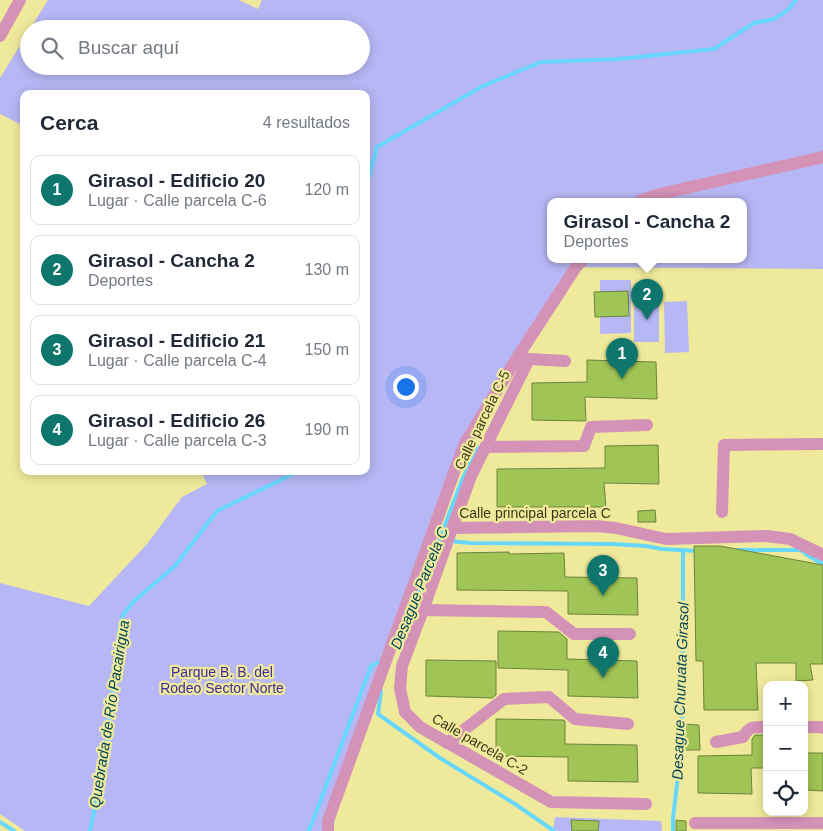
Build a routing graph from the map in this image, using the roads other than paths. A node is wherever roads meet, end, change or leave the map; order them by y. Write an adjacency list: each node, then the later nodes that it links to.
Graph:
1 (20, 0): 2 (street)
2 (0, 36)
3 (823, 157): 4 (street)
4 (649, 198)
5 (579, 263): 24 (street)
6 (565, 361): 9 (street, Calle parcela C-5)
7 (647, 424): 9 (street)
8 (823, 444): 10 (street)
9 (486, 447): 11 (street, Calle parcela C-5)
10 (722, 512)
11 (452, 528): 12 (street, Calle principal parcela C); 13 (street, Calle parcela C-2)
12 (823, 555)
13 (424, 610): 14 (street); 20 (street, Calle parcela C-2)
14 (630, 634)
15 (628, 724): 20 (street)
16 (763, 727): 19 (street)
17 (808, 727): 18 (street)
18 (823, 728)
19 (716, 742)
20 (447, 743): 21 (street, Calle parcela C-2)
21 (646, 804)
22 (695, 822): 23 (street)
23 (823, 824)
24 (328, 831)

